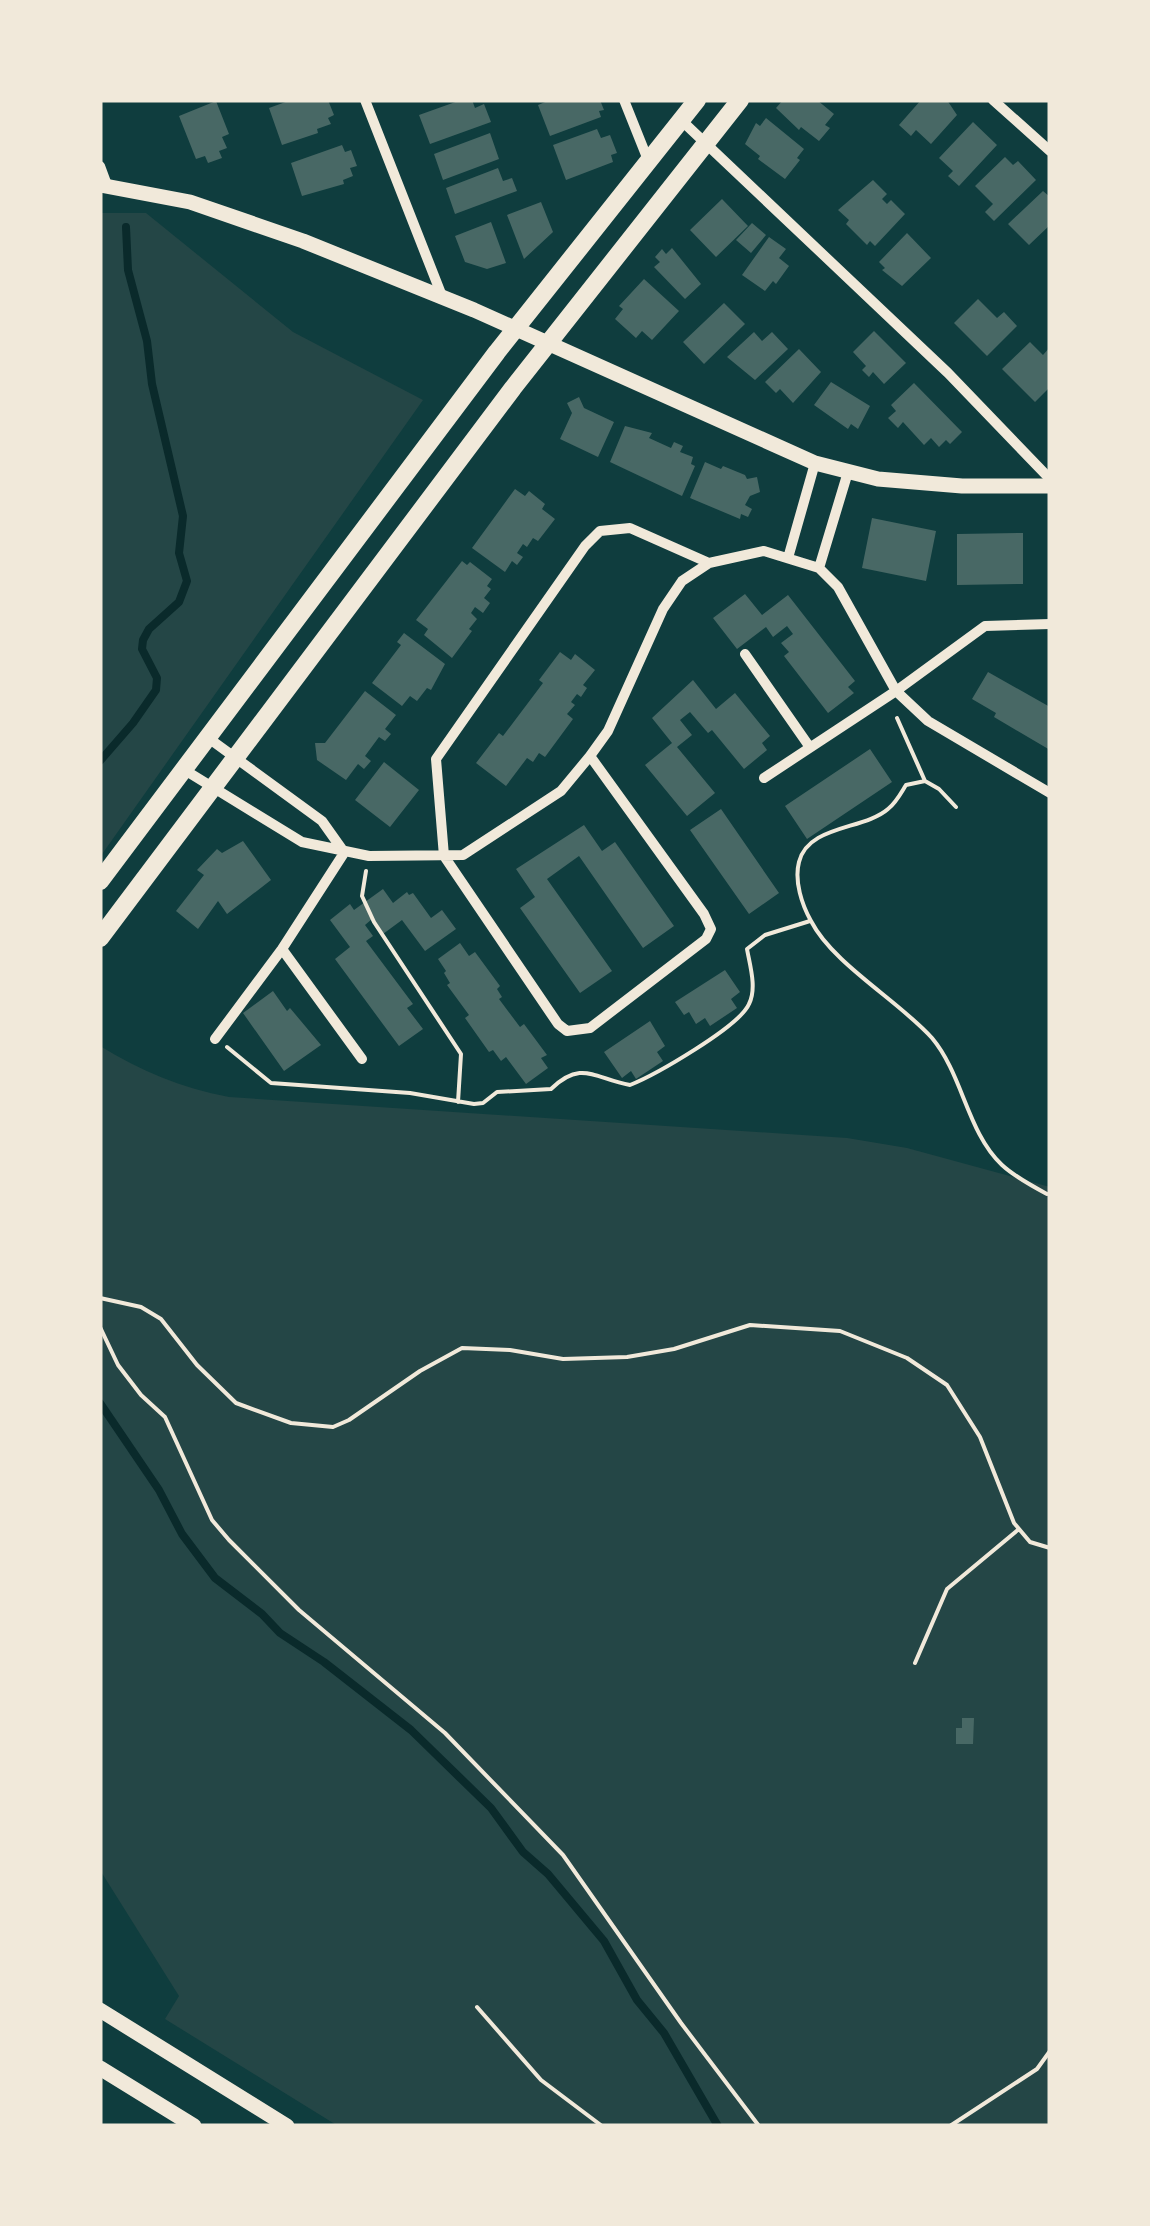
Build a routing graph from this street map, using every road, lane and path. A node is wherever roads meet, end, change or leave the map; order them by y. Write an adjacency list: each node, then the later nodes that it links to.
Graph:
1 (365, 100): 12 (street)
2 (624, 100): 9 (street)
3 (698, 100): 6 (highway)
4 (740, 100): 7 (highway)
5 (993, 100): 8 (street)
6 (681, 120): 7 (street); 9 (highway)
7 (705, 143): 14 (highway); 17 (street)
8 (1050, 151)
9 (648, 160): 13 (highway)
10 (100, 166): 11 (street)
11 (104, 185): 12 (main road)
12 (442, 297): 13 (main road)
13 (515, 329): 14 (main road); 25 (highway)
14 (548, 343): 15 (main road); 28 (highway)
15 (814, 464): 16 (main road); 18 (street)
16 (848, 472): 17 (main road); 20 (street)
17 (1050, 483)
18 (788, 558): 19 (street); 20 (street)
19 (709, 563): 27 (street); 37 (street)
20 (819, 568): 23 (street)
21 (1050, 624): 23 (street)
22 (746, 654): 26 (street)
23 (896, 691): 24 (street); 33 (street)
24 (880, 702): 26 (street); 31 (path)
25 (207, 737): 28 (street); 29 (highway)
26 (808, 746): 30 (street)
27 (590, 756): 37 (street); 37 (street)
28 (236, 757): 32 (highway); 35 (street)
29 (183, 768): 32 (street); 38 (highway)
30 (764, 778)
31 (924, 781): 34 (path); 39 (path)
32 (212, 788): 35 (street); 40 (highway)
33 (1050, 794)
34 (956, 807)
35 (344, 853): 36 (street); 41 (street)
36 (369, 856): 37 (street); 44 (path)
37 (444, 856)
38 (100, 880)
39 (810, 920): 44 (path); 45 (path)
40 (100, 938)
41 (282, 949): 42 (street); 43 (street)
42 (215, 1038): 44 (path)
43 (362, 1059)
44 (458, 1102)
45 (1047, 1194)
46 (100, 1298): 48 (path)
47 (100, 1327): 58 (path)
48 (1019, 1529): 49 (path); 50 (path)
49 (1050, 1548)
50 (916, 1663)
51 (478, 2008): 57 (path)
52 (100, 2010): 56 (main road)
53 (1050, 2051): 59 (path)
54 (100, 2068): 55 (main road)
55 (194, 2126)
56 (287, 2126)
57 (602, 2126)
58 (759, 2126)
59 (950, 2126)

